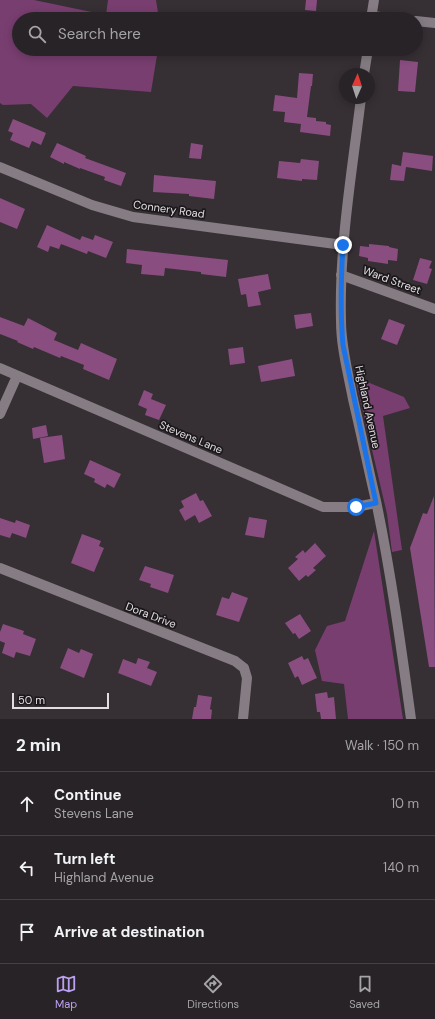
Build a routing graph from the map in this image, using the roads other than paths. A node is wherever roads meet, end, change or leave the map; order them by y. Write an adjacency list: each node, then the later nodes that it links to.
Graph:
1 (374, 0): 2 (street)
2 (373, 12)
3 (423, 22): 4 (street)
4 (435, 23)
5 (367, 56): 6 (street)
6 (365, 68)
7 (361, 104): 9 (street, Highland Avenue)
8 (0, 167): 9 (street, Connery Road)
9 (343, 245): 10 (street, Highland Avenue)
10 (341, 275): 11 (street, Ward Street); 15 (street, Highland Avenue)
11 (435, 309)
12 (0, 368): 13 (street, Stevens Lane)
13 (17, 376): 14 (street); 15 (street, Stevens Lane)
14 (0, 414)
15 (376, 503): 18 (street, Highland Avenue)
16 (0, 568): 17 (street, Dora Drive)
17 (243, 719)
18 (411, 719)

